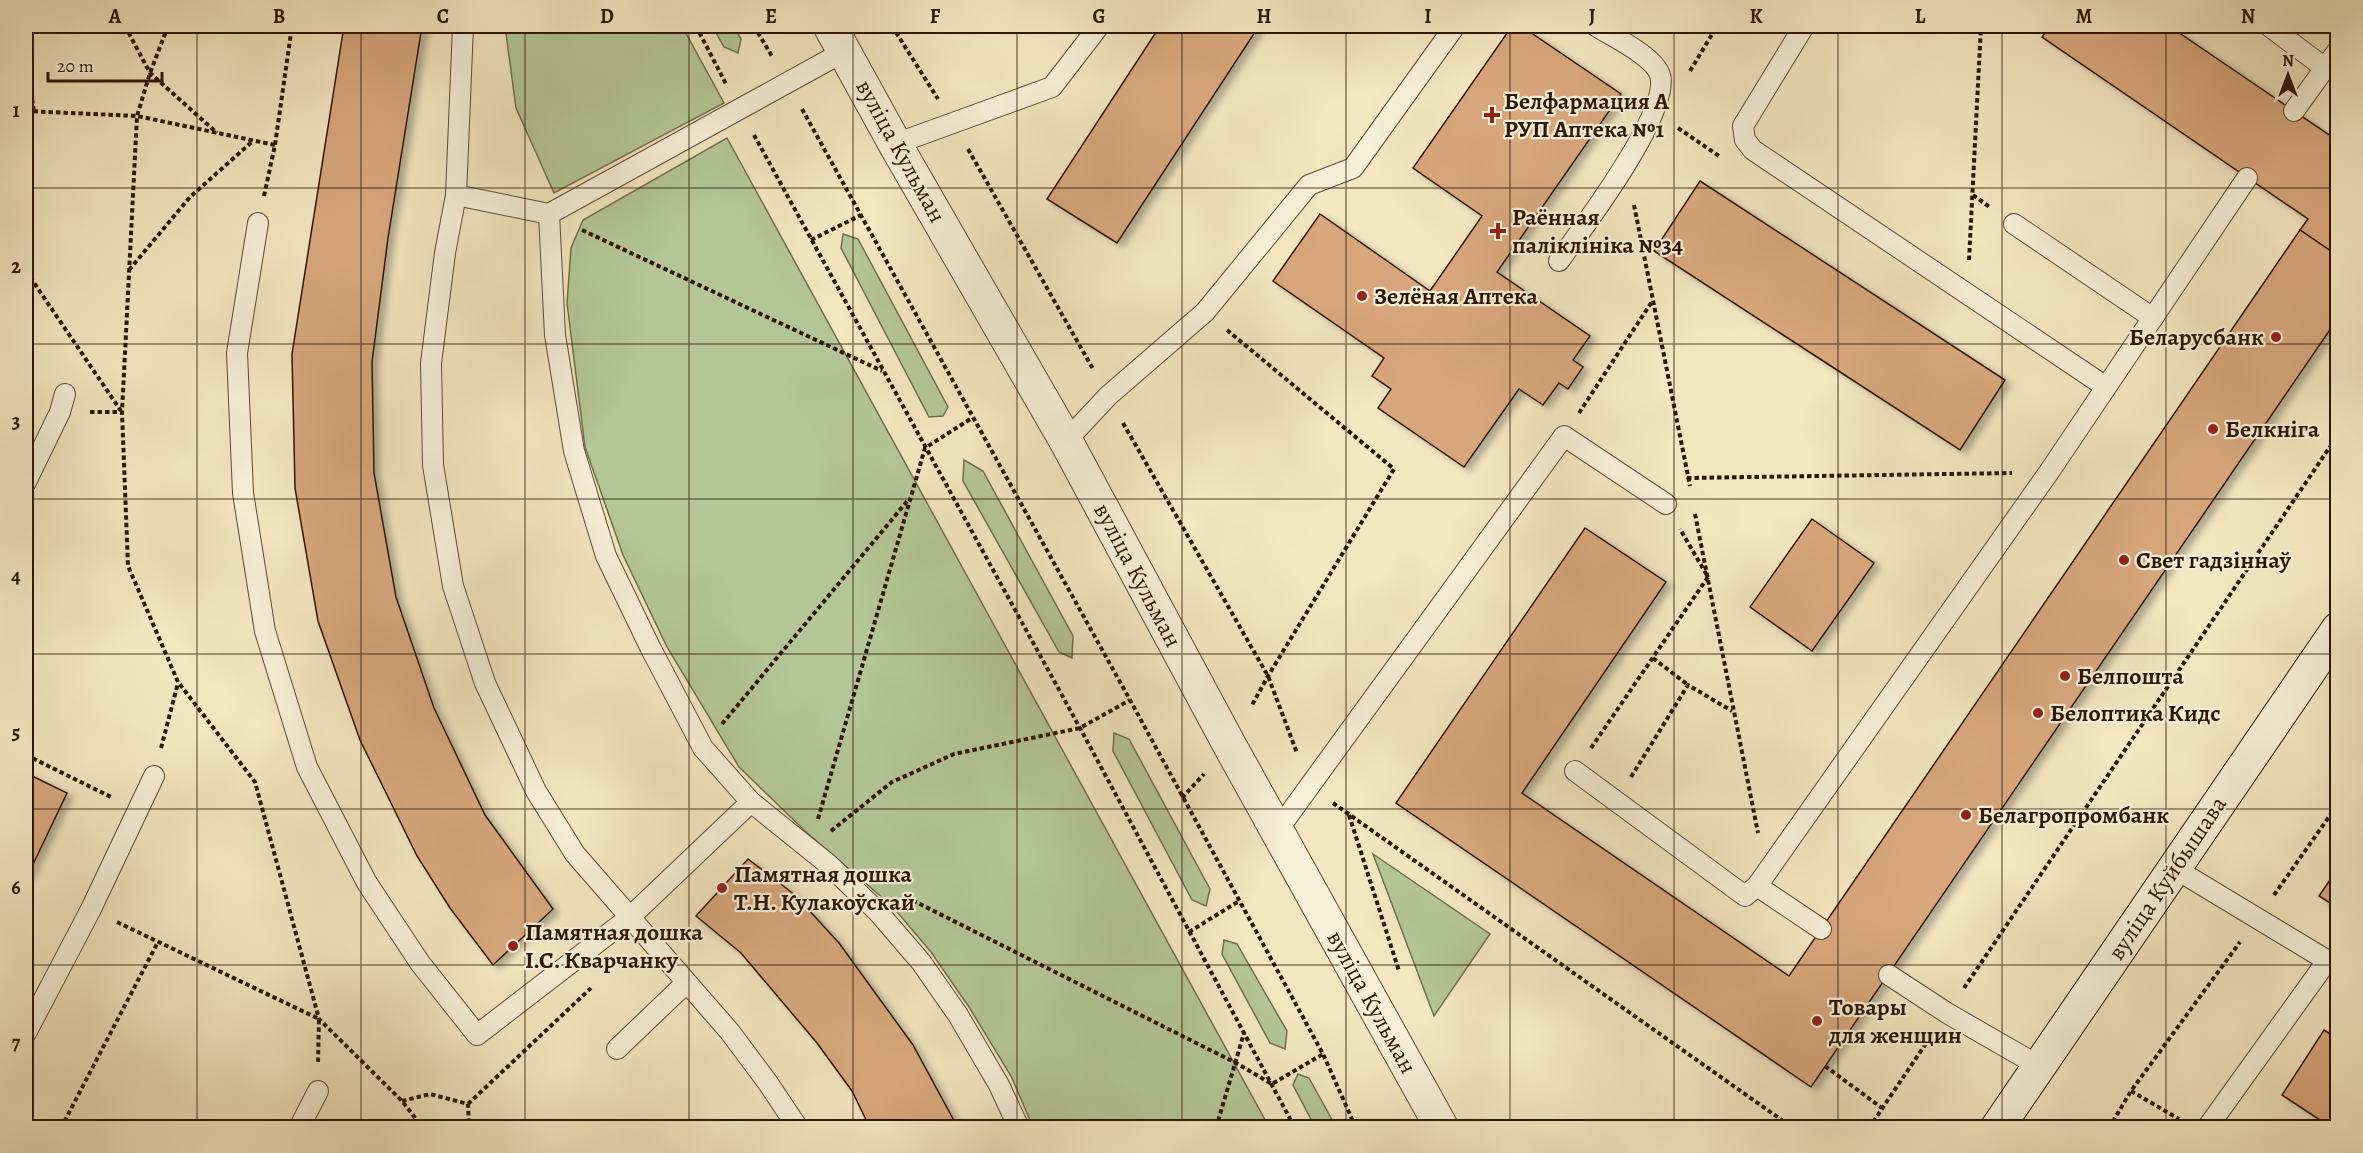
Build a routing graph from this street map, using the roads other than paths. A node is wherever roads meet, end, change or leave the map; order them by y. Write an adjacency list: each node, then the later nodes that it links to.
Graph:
1 (463, 26): 13 (lane)
2 (1099, 26): 11 (lane)
3 (1455, 26): 21 (lane)
4 (1596, 26): 17 (lane)
5 (1804, 26): 19 (lane)
6 (2269, 26): 9 (lane)
7 (838, 38): 11 (street, вуліца Кульман); 14 (lane)
8 (2337, 50): 9 (lane)
9 (2325, 68): 10 (lane)
10 (2294, 111)
11 (896, 144): 21 (street, вуліца Кульман)
12 (2247, 178): 18 (lane)
13 (456, 195): 14 (lane); 31 (lane)
14 (549, 214): 27 (lane)
15 (258, 223): 31 (lane)
16 (2014, 224): 18 (lane)
17 (1559, 261)
18 (2153, 318): 19 (lane)
19 (2106, 387): 30 (lane)
20 (64, 394): 22 (lane)
21 (1066, 441): 28 (street, вуліца Кульман)
22 (26, 482)
23 (1666, 504): 28 (lane)
24 (2337, 629): 29 (street, вуліца Куйбышава)
25 (1575, 771): 30 (lane)
26 (154, 776): 36 (lane)
27 (751, 802): 31 (lane); 42 (lane)
28 (1277, 831): 43 (street, вуліца Кульман)
29 (2174, 868): 33 (lane); 38 (street, вуліца Куйбышава)
30 (1762, 880): 32 (lane)
31 (629, 918): 35 (lane)
32 (1821, 928)
33 (2332, 964): 45 (lane)
34 (1889, 975): 38 (lane)
35 (686, 983): 37 (lane); 41 (lane)
36 (26, 1033)
37 (617, 1049)
38 (2039, 1066): 44 (street, вуліца Куйбышава)
39 (318, 1091): 40 (lane)
40 (299, 1128)
41 (798, 1128)
42 (1018, 1128)
43 (1442, 1128)
44 (1997, 1128)
45 (2207, 1128)

